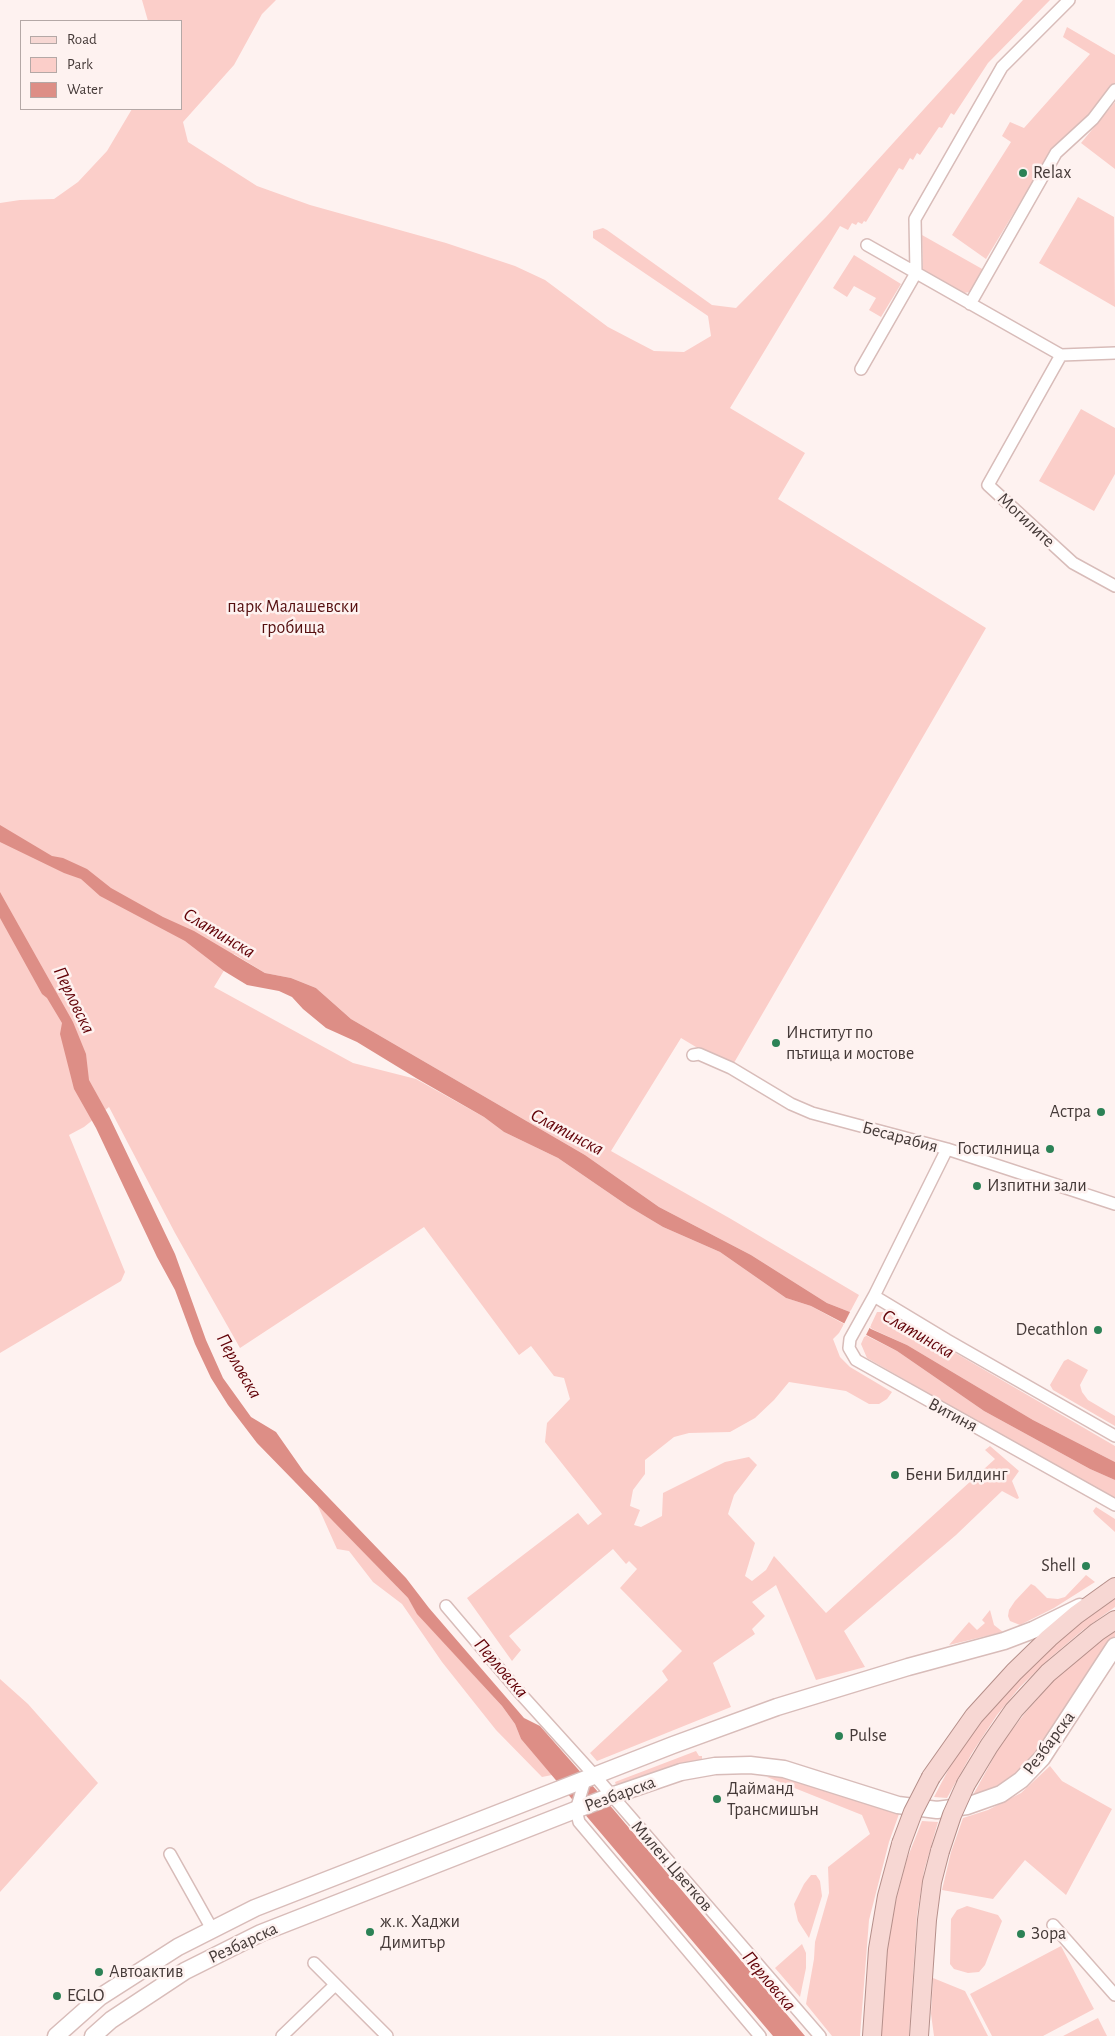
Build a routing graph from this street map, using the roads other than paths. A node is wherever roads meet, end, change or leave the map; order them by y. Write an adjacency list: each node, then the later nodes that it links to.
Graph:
1 (1069, 0): 4 (street)
2 (1115, 90): 5 (street)
3 (867, 245): 4 (street)
4 (916, 273): 5 (street); 8 (street)
5 (970, 304): 7 (street)
6 (1115, 353): 7 (street)
7 (1061, 355): 9 (street, Могилите)
8 (860, 369)
9 (1115, 586)
10 (693, 1055): 11 (street, Бесарабия)
11 (947, 1149): 12 (street, Бесарабия); 13 (street, Витиня)
12 (1115, 1204)
13 (874, 1296): 14 (street); 15 (street, Витиня)
14 (1115, 1436)
15 (1115, 1505)
16 (1113, 1589): 20 (street, Резбарска); 35 (main road, bridge)
17 (446, 1606): 20 (street, Милен Цветков)
18 (1115, 1620): 36 (main road, bridge)
19 (1115, 1646): 21 (street, Резбарска)
20 (590, 1778): 21 (street, Милен Цветков); 22 (street); 25 (street, Резбарска)
21 (611, 1796): 22 (street, Резбарска); 34 (street, Милен Цветков)
22 (576, 1810): 30 (street, Резбарска); 33 (street)
23 (170, 1854): 25 (street)
24 (1053, 1925): 28 (street)
25 (212, 1930): 29 (street, Резбарска)
26 (314, 1963): 27 (street)
27 (336, 1985): 31 (street); 32 (street)
28 (1113, 1987)
29 (56, 2036)
30 (93, 2036)
31 (282, 2036)
32 (387, 2036)
33 (760, 2036)
34 (820, 2036)
35 (872, 2036)
36 (920, 2036)

